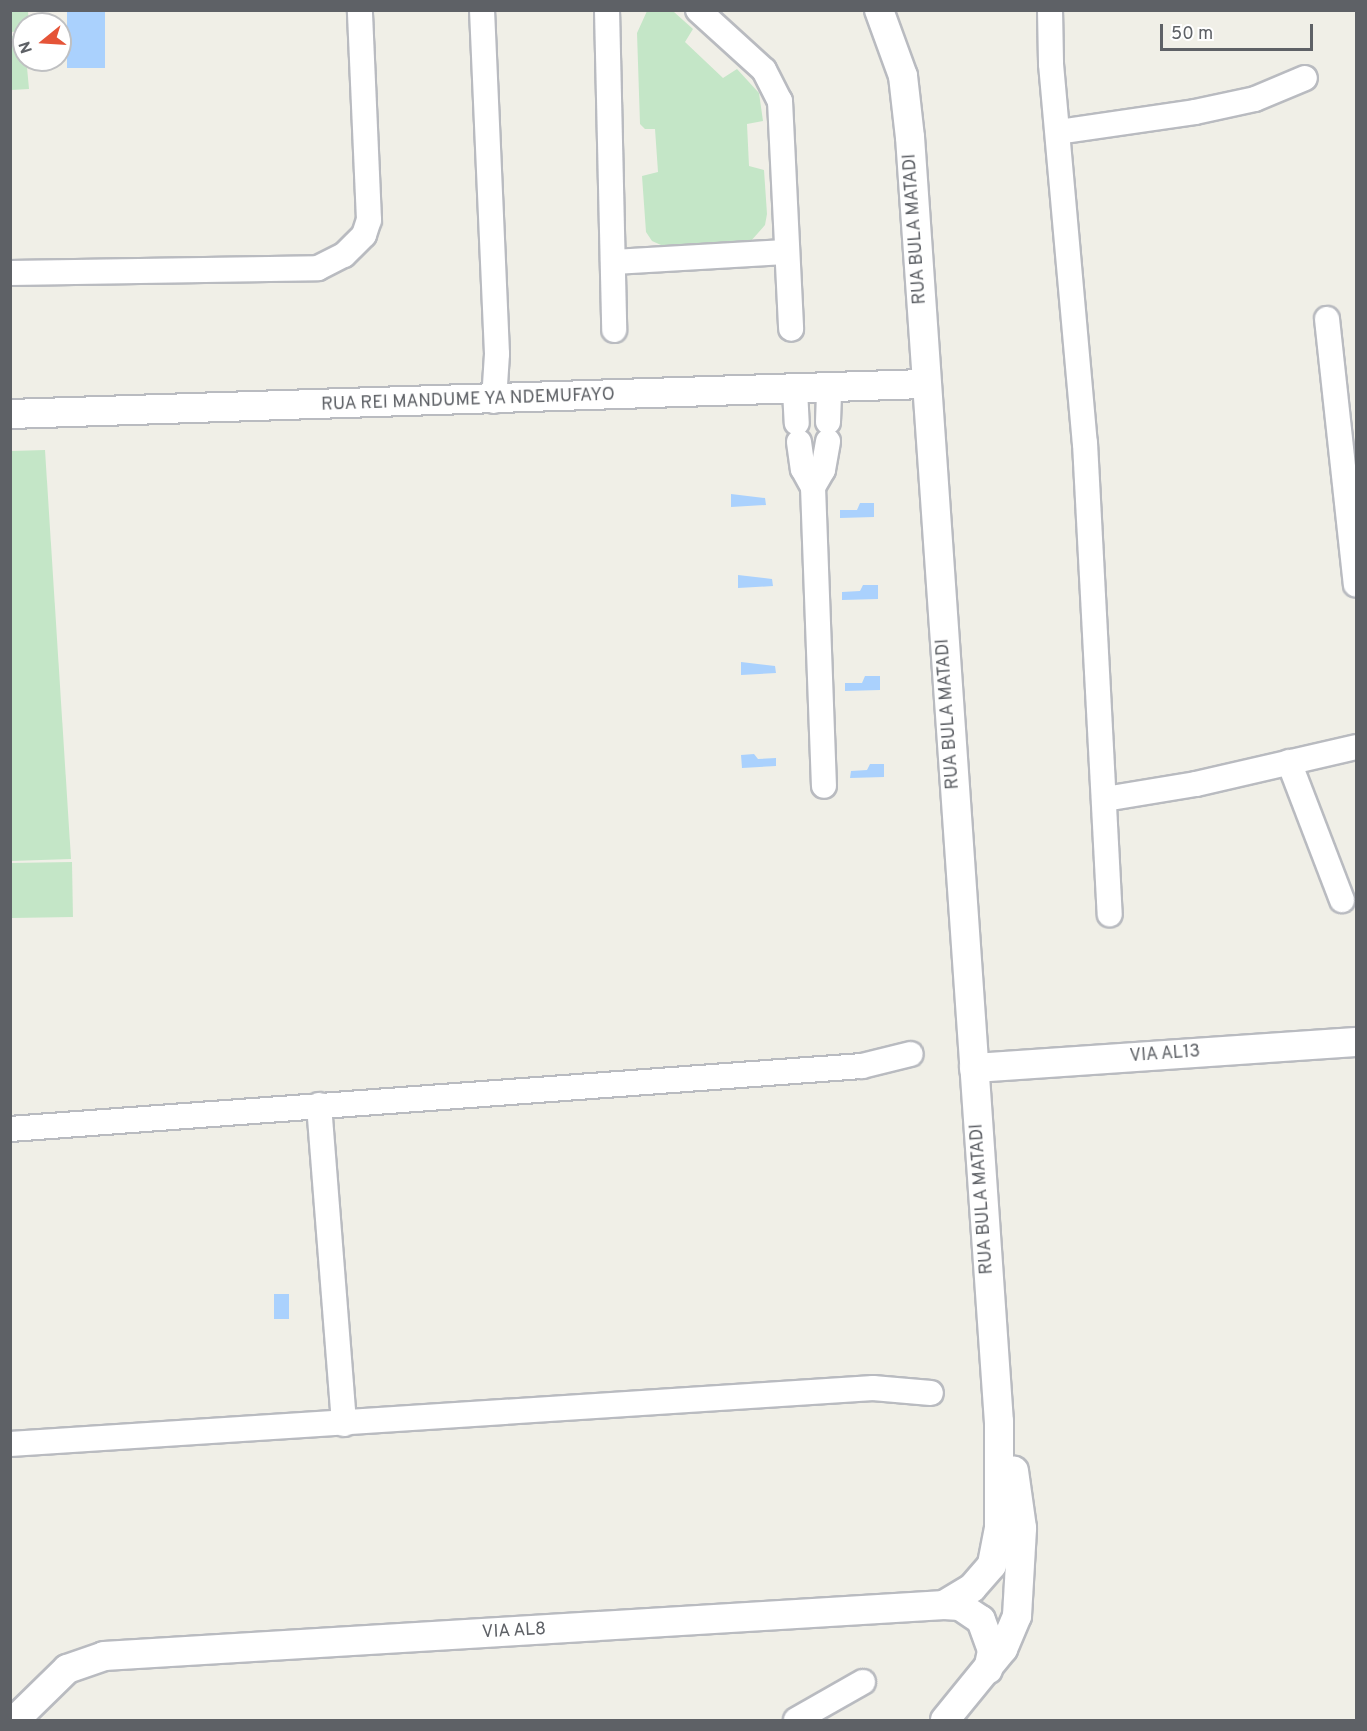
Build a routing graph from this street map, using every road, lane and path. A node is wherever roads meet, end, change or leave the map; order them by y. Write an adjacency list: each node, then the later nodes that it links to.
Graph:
1 (360, 10): 11 (street)
2 (482, 10): 18 (street)
3 (698, 10): 9 (street)
4 (879, 10): 15 (street, RUA BULA MATADI)
5 (1050, 10): 8 (street)
6 (609, 17): 10 (street)
7 (1305, 78): 8 (street)
8 (1058, 132): 25 (street)
9 (786, 252): 10 (street); 13 (street)
10 (613, 262): 14 (street)
11 (10, 273)
12 (1327, 319): 21 (street)
13 (791, 329)
14 (614, 330)
15 (926, 384): 17 (street, RUA REI MANDUME YA NDEMUFAYO); 30 (street, RUA BULA MATADI)
16 (795, 390): 17 (street, RUA REI MANDUME YA NDEMUFAYO); 18 (street, RUA REI MANDUME YA NDEMUFAYO); 20 (street)
17 (829, 390): 20 (street)
18 (494, 401): 19 (street, RUA REI MANDUME YA NDEMUFAYO)
19 (10, 414)
20 (813, 487): 24 (street)
21 (1356, 584)
22 (1356, 747): 23 (street)
23 (1289, 762): 25 (street); 26 (street)
24 (824, 786)
25 (1105, 799): 27 (street)
26 (1342, 900)
27 (1110, 914)
28 (1356, 1042): 30 (street, VIA AL13)
29 (911, 1054): 31 (street)
30 (974, 1068): 34 (street, RUA BULA MATADI)
31 (319, 1105): 32 (street); 35 (street)
32 (10, 1129)
33 (931, 1393): 35 (street)
34 (999, 1422): 37 (street, RUA BULA MATADI); 38 (street, RUA BULA MATADI)
35 (344, 1424): 36 (street)
36 (10, 1444)
37 (944, 1605): 38 (street, VIA AL8); 40 (street, VIA AL8)
38 (988, 1670): 42 (street, RUA BULA MATADI)
39 (863, 1682): 41 (street)
40 (15, 1720)
41 (796, 1720)
42 (945, 1720)

